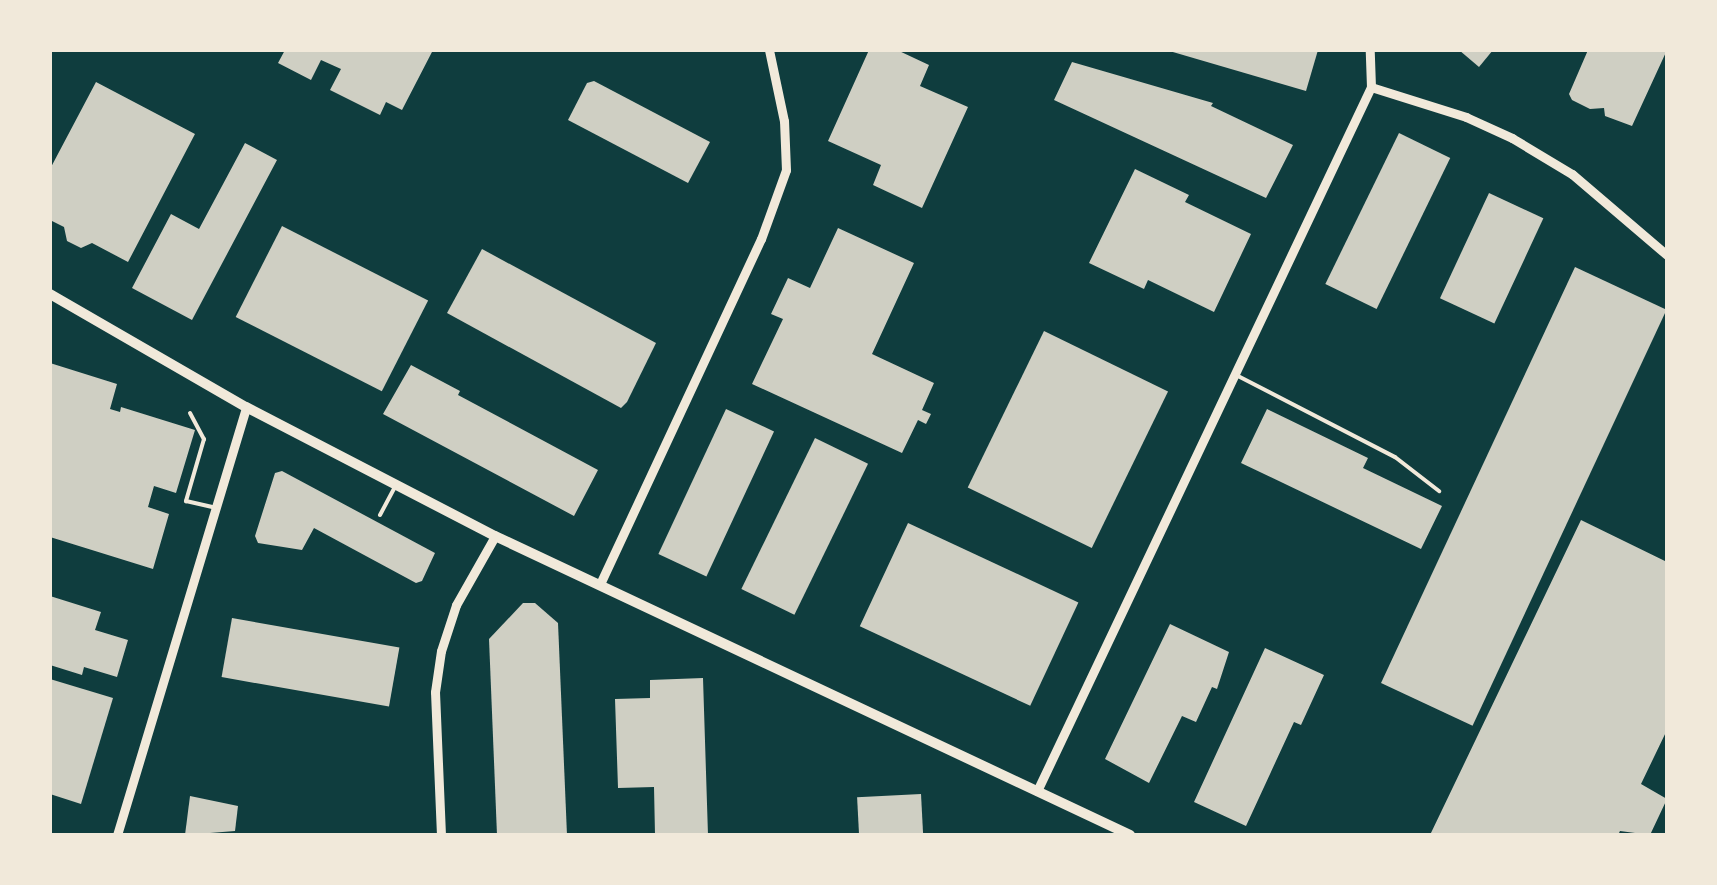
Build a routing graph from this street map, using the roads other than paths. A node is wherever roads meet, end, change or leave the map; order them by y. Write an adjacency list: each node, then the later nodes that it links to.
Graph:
1 (770, 50): 14 (street)
2 (1370, 50): 3 (street)
3 (1371, 86): 4 (street); 6 (street)
4 (1667, 255)
5 (50, 294): 7 (street)
6 (1236, 375): 10 (lane); 15 (street)
7 (246, 407): 9 (street); 11 (street)
8 (190, 413): 11 (lane)
9 (396, 484): 12 (lane); 13 (street)
10 (1439, 490)
11 (216, 508): 16 (street)
12 (380, 515)
13 (495, 536): 14 (street); 17 (street)
14 (600, 584): 15 (street)
15 (1037, 791): 18 (street)
16 (117, 835)
17 (441, 835)
18 (1130, 835)

